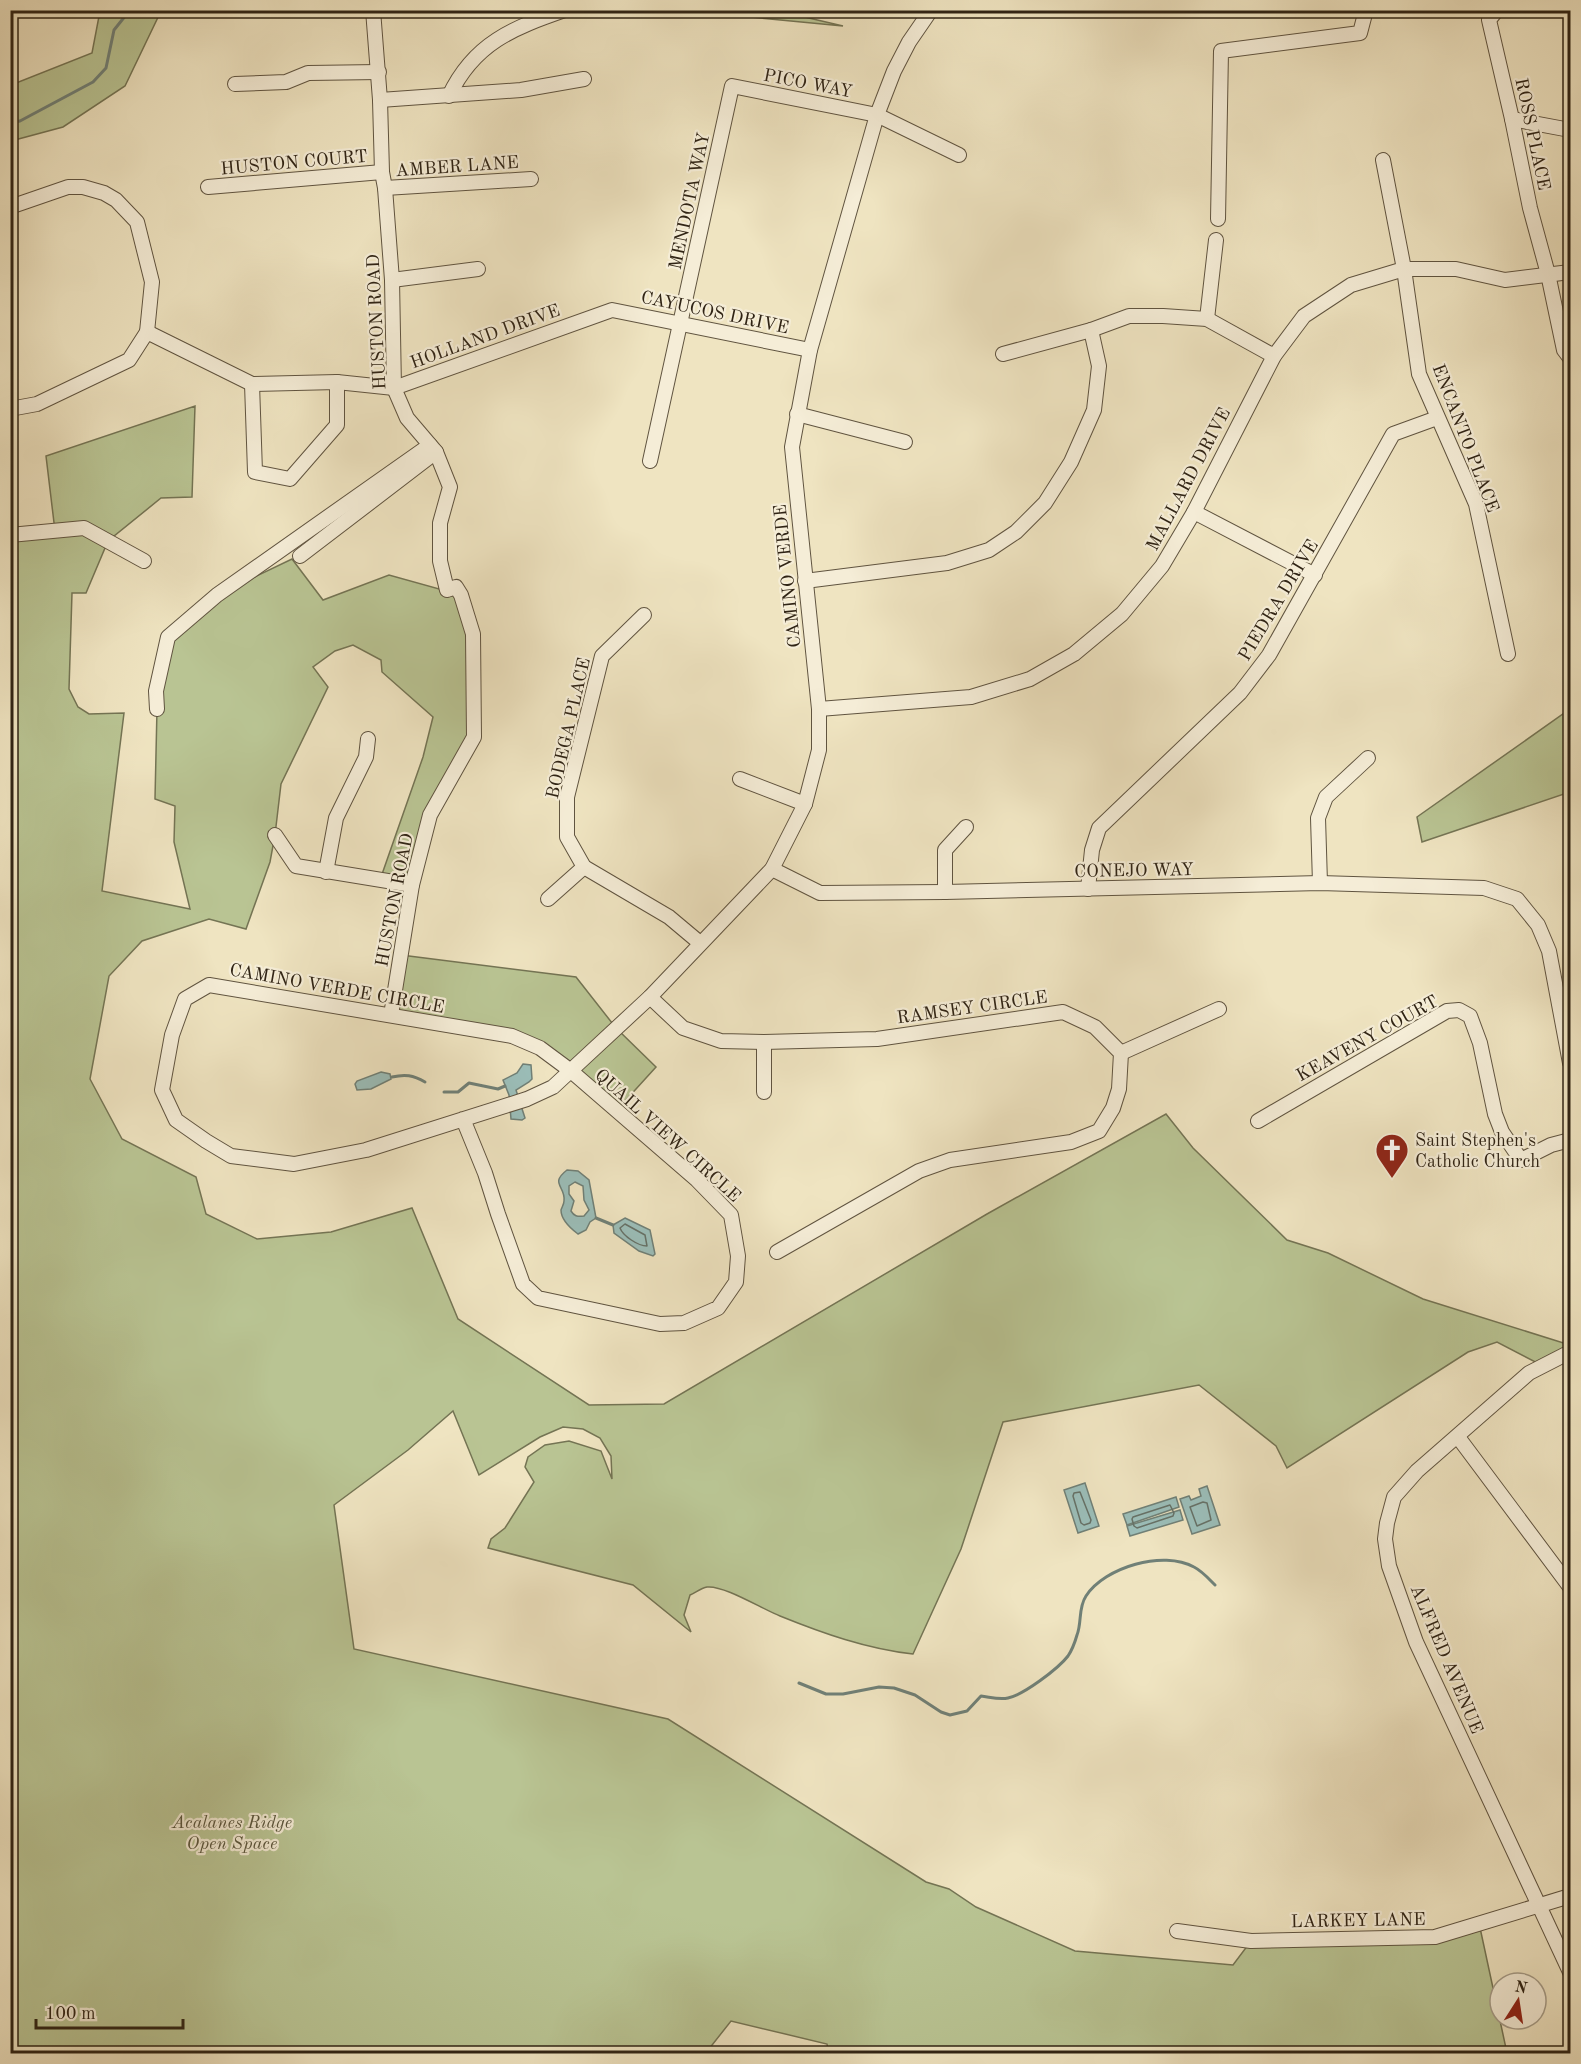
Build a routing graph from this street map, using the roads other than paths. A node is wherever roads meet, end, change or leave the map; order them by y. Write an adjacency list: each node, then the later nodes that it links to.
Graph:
1 (373, 10): 6 (street, HUSTON ROAD)
2 (565, 10): 10 (street)
3 (931, 10): 12 (street, CAMINO VERDE)
4 (1365, 10): 22 (street)
5 (1493, 15): 13 (street, ROSS PLACE)
6 (379, 72): 8 (street); 11 (street, HUSTON ROAD)
7 (584, 79): 10 (street)
8 (235, 84)
9 (732, 86): 12 (street, PICO WAY); 31 (street, MENDOTA WAY)
10 (449, 96): 11 (street)
11 (380, 100): 17 (street, HUSTON ROAD)
12 (877, 115): 15 (street, PICO WAY); 34 (street, CAMINO VERDE)
13 (1512, 119): 14 (street); 27 (street, ROSS PLACE)
14 (1570, 130)
15 (959, 154)
16 (1383, 160): 25 (street, ENCANTO PLACE)
17 (382, 172): 19 (street, HUSTON COURT); 20 (street, HUSTON ROAD)
18 (531, 179): 20 (street, AMBER LANE)
19 (208, 187)
20 (385, 189): 28 (street, HUSTON ROAD)
21 (10, 207): 33 (street)
22 (1218, 219)
23 (1216, 240): 30 (street)
24 (478, 269): 28 (street)
25 (1404, 269): 27 (street, MALLARD DRIVE); 36 (street, MALLARD DRIVE); 43 (street, ENCANTO PLACE)
26 (1570, 272): 27 (street, MALLARD DRIVE)
27 (1548, 274): 37 (street, ROSS PLACE)
28 (392, 280): 40 (street, HUSTON ROAD)
29 (612, 310): 31 (street, CAYUCOS DRIVE); 40 (street, HOLLAND DRIVE)
30 (1207, 319): 32 (street); 36 (street)
31 (681, 324): 34 (street, CAYUCOS DRIVE); 46 (street, MENDOTA WAY)
32 (1091, 330): 35 (street); 52 (street)
33 (147, 332): 39 (street, HOLLAND DRIVE); 41 (street)
34 (810, 350): 42 (street, CAMINO VERDE)
35 (1003, 354)
36 (1274, 356): 47 (street, MALLARD DRIVE)
37 (1570, 358)
38 (337, 382): 39 (street, HOLLAND DRIVE); 39 (street); 40 (street, HOLLAND DRIVE)
39 (252, 384)
40 (394, 388): 45 (street, HUSTON ROAD)
41 (10, 409)
42 (797, 414): 44 (street); 52 (street, CAMINO VERDE)
43 (1437, 418): 51 (street, PIEDRA DRIVE); 54 (street, ENCANTO PLACE)
44 (905, 442)
45 (433, 449): 49 (street); 55 (street); 67 (street, HUSTON ROAD)
46 (650, 461)
47 (1194, 512): 51 (street); 56 (street, MALLARD DRIVE)
48 (10, 535): 50 (street)
49 (300, 556)
50 (144, 561)
51 (1315, 575): 68 (street, PIEDRA DRIVE)
52 (805, 581): 56 (street, CAMINO VERDE)
53 (644, 615): 63 (street, BODEGA PLACE)
54 (1508, 654)
55 (158, 709)
56 (819, 709): 60 (street, CAMINO VERDE)
57 (368, 739): 65 (street)
58 (1368, 758): 66 (street)
59 (740, 779): 60 (street)
60 (806, 804): 64 (street, CAMINO VERDE)
61 (966, 827): 69 (street)
62 (275, 835): 65 (street)
63 (584, 867): 70 (street); 71 (street, BODEGA PLACE)
64 (772, 869): 69 (street, CONEJO WAY); 71 (street, CAMINO VERDE)
65 (326, 872): 67 (street)
66 (1320, 883): 68 (street, CONEJO WAY); 77 (street, CONEJO WAY)
67 (412, 885): 74 (street, HUSTON ROAD)
68 (1088, 889): 69 (street, CONEJO WAY)
69 (945, 892)
70 (548, 899)
71 (699, 943): 72 (street, CAMINO VERDE)
72 (650, 996): 75 (street, RAMSEY CIRCLE); 78 (street, CAMINO VERDE)
73 (1220, 1009): 76 (street)
74 (391, 1015): 78 (street, CAMINO VERDE CIRCLE); 80 (street, CAMINO VERDE CIRCLE)
75 (764, 1042): 76 (street, RAMSEY CIRCLE); 79 (street)
76 (1121, 1053): 83 (street)
77 (1570, 1063)
78 (571, 1071): 80 (street, CAMINO VERDE CIRCLE); 80 (street, QUAIL VIEW CIRCLE)
79 (764, 1092)
80 (463, 1119)
81 (1258, 1121): 82 (street, KEAVENY COURT)
82 (1570, 1140)
83 (777, 1252)
84 (1570, 1352): 85 (street, ALFRED AVENUE)
85 (1458, 1437): 86 (street); 88 (street, ALFRED AVENUE)
86 (1570, 1587)
87 (1570, 1896): 88 (street, LARKEY LANE)
88 (1539, 1905): 89 (street, LARKEY LANE); 90 (street, ALFRED AVENUE)
89 (1176, 1931)
90 (1570, 1972)

